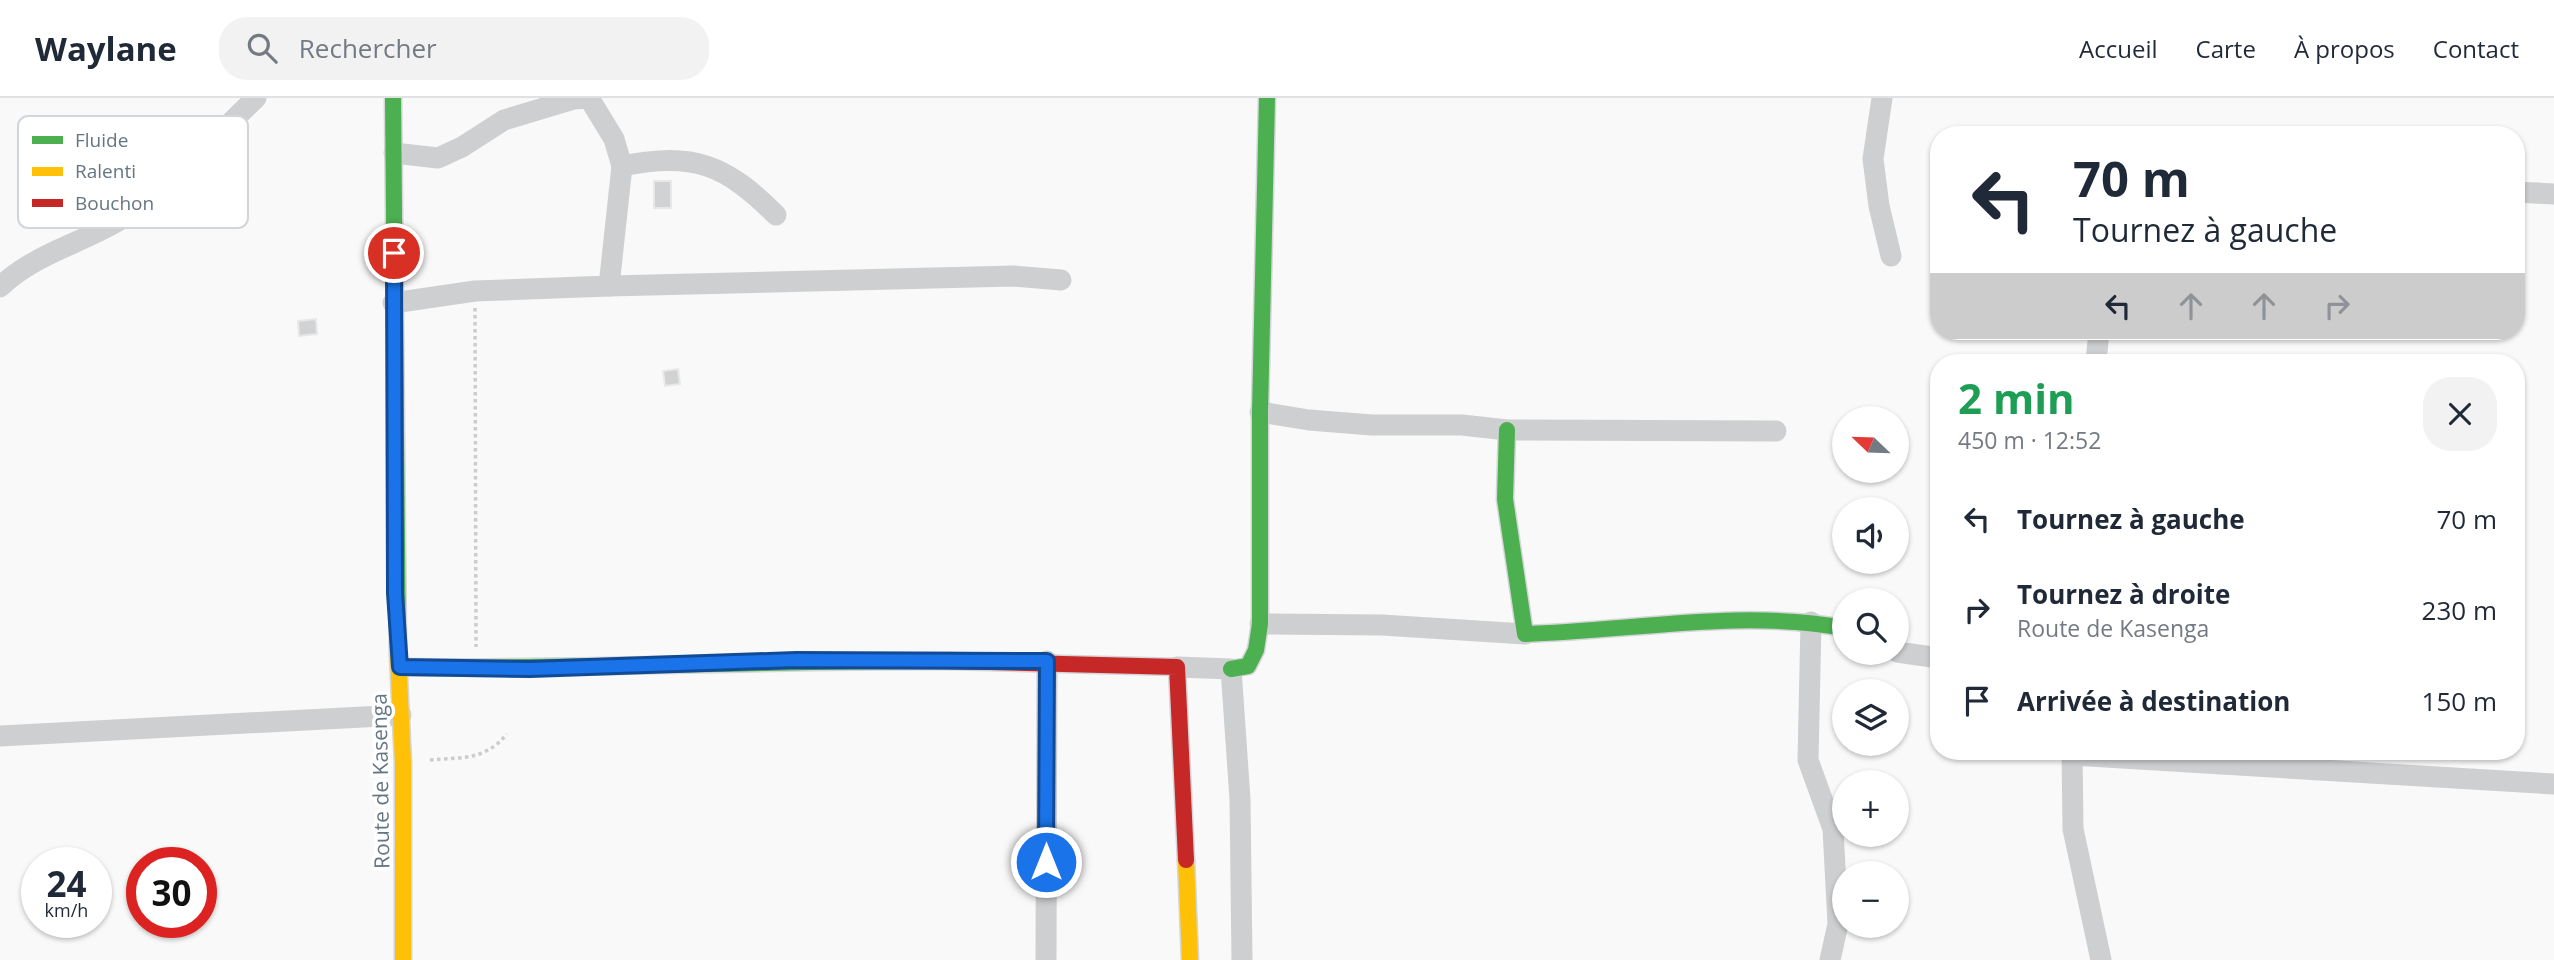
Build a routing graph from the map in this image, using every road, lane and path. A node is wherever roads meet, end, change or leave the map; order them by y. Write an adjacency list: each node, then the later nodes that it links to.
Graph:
1 (256, 98): 6 (street)
2 (393, 98): 7 (main road, Route de Kasenga)
3 (588, 98): 7 (street); 8 (street)
4 (1267, 98): 19 (main road)
5 (1882, 98): 13 (street)
6 (237, 116)
7 (394, 153): 18 (main road, Route de Kasenga)
8 (622, 166): 11 (street); 15 (street)
9 (2525, 192): 10 (street)
10 (2554, 194)
11 (776, 215)
12 (104, 228): 16 (street)
13 (1891, 256)
14 (1061, 280): 15 (street)
15 (609, 286): 17 (street)
16 (0, 287)
17 (475, 291): 18 (street); 30 (path)
18 (394, 303): 29 (main road, Route de Kasenga)
19 (1260, 412): 20 (street); 23 (main road)
20 (1507, 430): 21 (street); 25 (main road)
21 (1776, 431)
22 (1811, 622): 24 (main road); 25 (main road); 44 (street)
23 (1260, 624): 25 (street); 32 (main road)
24 (1832, 626)
25 (1525, 634)
26 (1909, 654): 27 (street)
27 (1930, 657)
28 (1047, 661): 30 (main road); 31 (main road); 41 (street)
29 (400, 667): 30 (main road); 33 (main road, Route de Kasenga)
30 (476, 667)
31 (1177, 667): 32 (street); 42 (main road)
32 (1231, 669): 43 (street)
33 (401, 715): 35 (street); 38 (main road, Route de Kasenga)
34 (507, 734): 38 (path)
35 (0, 736)
36 (2072, 760): 45 (street)
37 (2177, 760): 39 (street)
38 (403, 764): 40 (main road, Route de Kasenga)
39 (2554, 785)
40 (402, 960)
41 (1046, 960)
42 (1190, 960)
43 (1242, 960)
44 (1830, 960)
45 (2101, 960)

